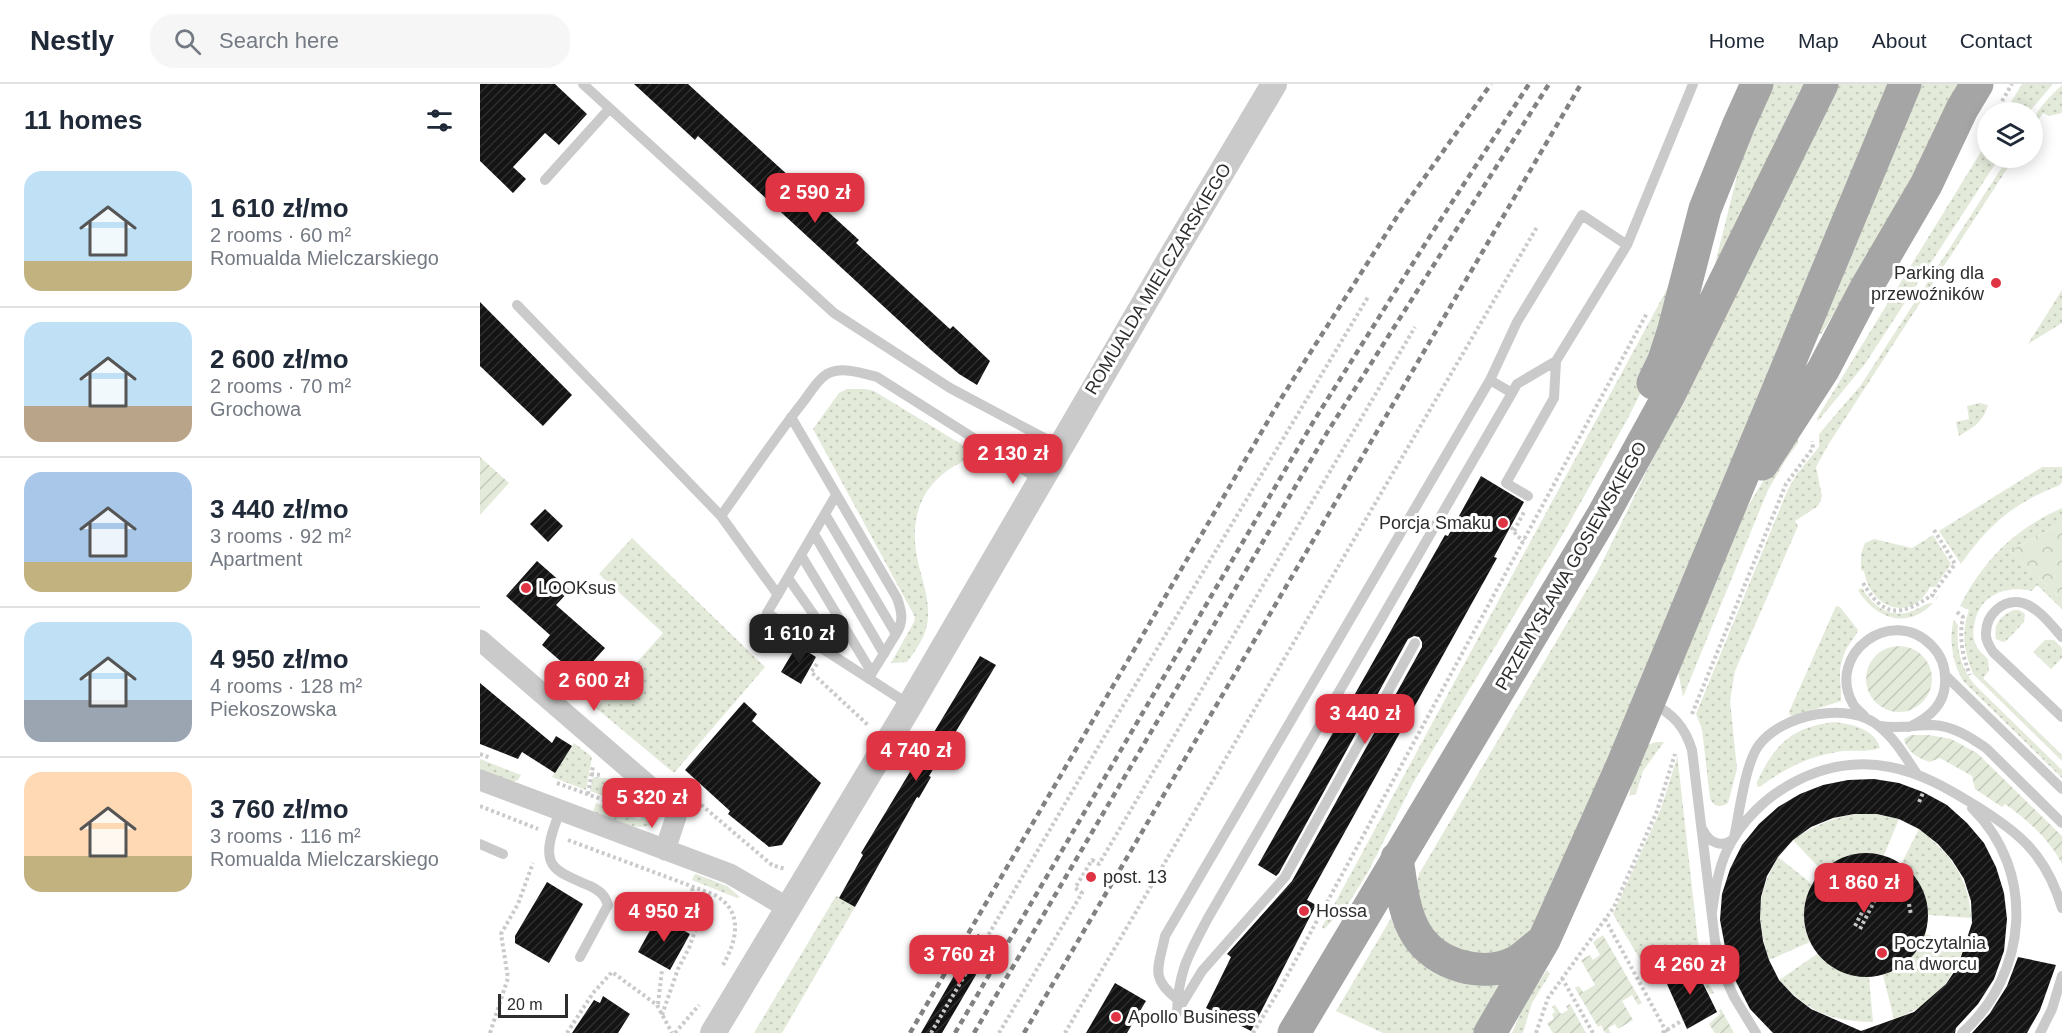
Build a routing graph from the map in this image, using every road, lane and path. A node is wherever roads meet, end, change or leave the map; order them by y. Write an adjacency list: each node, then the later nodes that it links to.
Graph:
1 (583, 84): 8 (lane)
2 (1274, 84): 21 (street, ROMUALDA MIELCZARSKIEGO)
3 (1693, 84): 11 (lane)
4 (1757, 84): 23 (main road)
5 (1822, 84): 23 (main road, PRZEMYSŁAWA GOSIEWSKIEGO)
6 (1905, 84): 26 (main road)
7 (1977, 84): 26 (main road)
8 (609, 109): 9 (lane); 21 (lane)
9 (545, 180)
10 (1537, 227): 108 (path)
11 (1627, 245): 16 (lane); 17 (lane)
12 (1368, 297): 106 (path)
13 (1652, 304): 32 (path)
14 (517, 305): 28 (lane)
15 (1415, 327): 107 (path)
16 (1556, 361): 18 (lane); 25 (lane)
17 (1490, 380): 18 (lane); 94 (lane)
18 (1512, 393): 94 (lane)
19 (791, 417): 22 (lane); 24 (lane); 28 (lane)
20 (1811, 437): 53 (path)
21 (1059, 448): 22 (street, ROMUALDA MIELCZARSKIEGO)
22 (1041, 480): 48 (street, ROMUALDA MIELCZARSKIEGO)
23 (1619, 486): 74 (main road, PRZEMYSŁAWA GOSIEWSKIEGO)
24 (836, 495): 27 (lane); 38 (lane)
25 (1528, 496)
26 (1728, 512): 47 (main road)
27 (825, 514): 31 (lane); 38 (lane)
28 (721, 516): 36 (lane)
29 (1511, 527): 32 (path)
30 (1934, 530): 35 (path)
31 (814, 534): 33 (lane); 43 (lane)
32 (1524, 541): 109 (path)
33 (801, 555): 34 (lane); 45 (lane)
34 (788, 578): 36 (lane); 39 (lane)
35 (1863, 583)
36 (778, 595): 39 (lane)
37 (1957, 612): 46 (path)
38 (896, 634): 43 (lane)
39 (803, 636): 45 (lane)
40 (2062, 637): 49 (lane)
41 (480, 640): 72 (street)
42 (1415, 643): 94 (lane)
43 (884, 654): 45 (lane)
44 (1946, 675): 50 (lane); 52 (lane); 60 (lane)
45 (870, 676): 48 (lane)
46 (1971, 676)
47 (1649, 701): 53 (lane); 88 (main road)
48 (910, 705): 82 (street, ROMUALDA MIELCZARSKIEGO)
49 (2062, 717)
50 (1866, 718): 51 (lane); 70 (lane)
51 (1880, 726): 52 (lane); 57 (lane)
52 (1909, 727): 68 (lane)
53 (1685, 731): 67 (lane); 86 (path)
54 (480, 754): 56 (path)
55 (594, 757): 61 (path)
56 (502, 762)
57 (1917, 774): 62 (lane); 70 (lane)
58 (480, 780): 66 (street)
59 (556, 783): 61 (path)
60 (2062, 789)
61 (588, 794): 64 (path)
62 (1957, 794): 83 (lane); 115 (lane)
63 (690, 795): 76 (path)
64 (646, 800)
65 (480, 806): 69 (path)
66 (560, 810): 69 (lane); 72 (street)
67 (1700, 821): 70 (lane); 84 (lane)
68 (2062, 823)
69 (552, 834): 79 (path); 89 (lane)
70 (1734, 838): 84 (lane)
71 (480, 844): 73 (lane)
72 (665, 850): 82 (street)
73 (503, 854)
74 (1397, 858): 88 (main road); 110 (main road, PRZEMYSŁAWA GOSIEWSKIEGO)
75 (534, 859): 102 (path)
76 (772, 865): 77 (path); 78 (path)
77 (791, 866)
78 (767, 872)
79 (692, 886): 91 (path); 97 (path)
80 (1873, 896): 87 (path)
81 (1909, 904): 85 (path)
82 (788, 908): 105 (street, ROMUALDA MIELCZARSKIEGO)
83 (2062, 908)
84 (1712, 912): 99 (lane)
85 (1911, 915)
86 (1605, 919): 93 (path); 101 (path)
87 (1857, 927)
88 (1544, 940): 100 (main road)
89 (580, 957)
90 (662, 970): 96 (path)
91 (718, 973)
92 (2062, 976): 116 (lane)
93 (1562, 978): 111 (path); 112 (path)
94 (1177, 999)
95 (702, 1002): 104 (path)
96 (657, 1005): 97 (path); 103 (path)
97 (662, 1016): 104 (path)
98 (1683, 1020): 101 (path)
99 (1749, 1022): 113 (lane); 114 (lane)
100 (1498, 1026)
101 (1665, 1032)
102 (490, 1033)
103 (567, 1033)
104 (673, 1033)
105 (714, 1033)
106 (931, 1033)
107 (999, 1033)
108 (1065, 1033)
109 (1253, 1033)
110 (1294, 1033)
111 (1536, 1033)
112 (1593, 1033)
113 (1756, 1033)
114 (1762, 1033)
115 (1962, 1033)
116 (2040, 1033)

